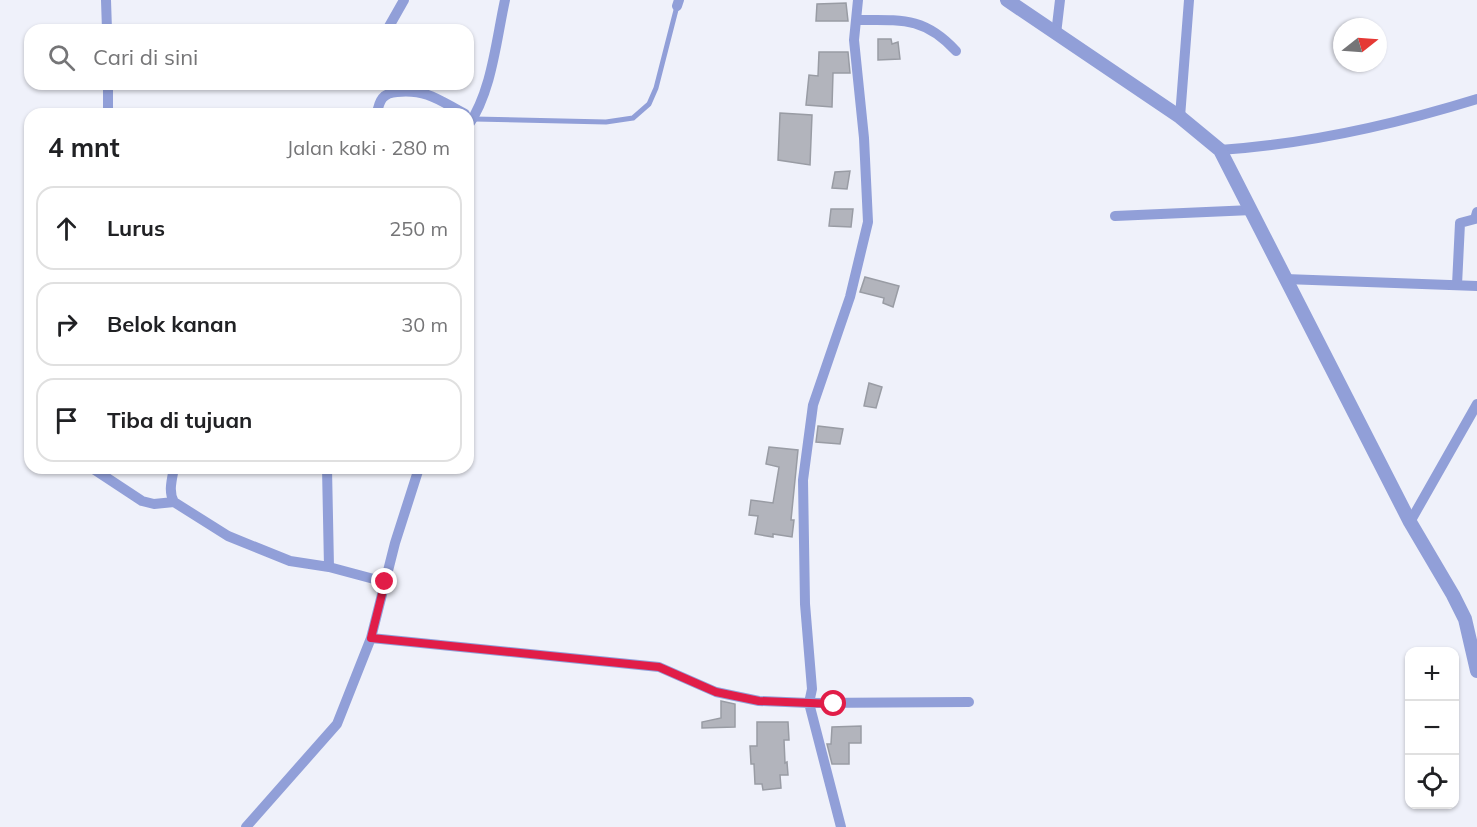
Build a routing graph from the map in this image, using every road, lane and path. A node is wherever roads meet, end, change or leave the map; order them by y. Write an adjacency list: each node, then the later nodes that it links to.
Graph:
1 (106, 0): 10 (street)
2 (404, 0): 11 (street)
3 (505, 0): 21 (street)
4 (858, 0): 9 (street)
5 (1007, 0): 12 (street)
6 (1060, 0): 12 (street)
7 (1189, 0): 22 (street)
8 (678, 3): 23 (lane)
9 (856, 20): 13 (street); 43 (street)
10 (107, 24)
11 (390, 24)
12 (1056, 33): 22 (street)
13 (956, 51)
14 (108, 90): 18 (street)
15 (387, 90): 19 (street)
16 (412, 90): 20 (street)
17 (1477, 99): 24 (street)
18 (108, 108)
19 (379, 108)
20 (449, 108)
21 (474, 110)
22 (1180, 117): 24 (street)
23 (474, 120)
24 (1220, 150): 25 (street)
25 (1252, 210): 27 (street); 28 (street)
26 (1477, 212): 29 (street)
27 (1115, 216)
28 (1285, 279): 29 (street); 37 (street)
29 (1457, 285): 30 (street)
30 (1477, 286)
31 (1477, 404): 37 (street)
32 (101, 474): 36 (street)
33 (173, 474): 36 (street)
34 (327, 474): 38 (street)
35 (417, 474): 39 (street)
36 (174, 502): 38 (street)
37 (1410, 522): 41 (street)
38 (329, 567): 39 (street)
39 (385, 582): 40 (street)
40 (371, 638): 43 (street); 44 (street)
41 (1477, 671)
42 (969, 702): 43 (street)
43 (810, 703): 45 (street)
44 (246, 827)
45 (841, 827)

